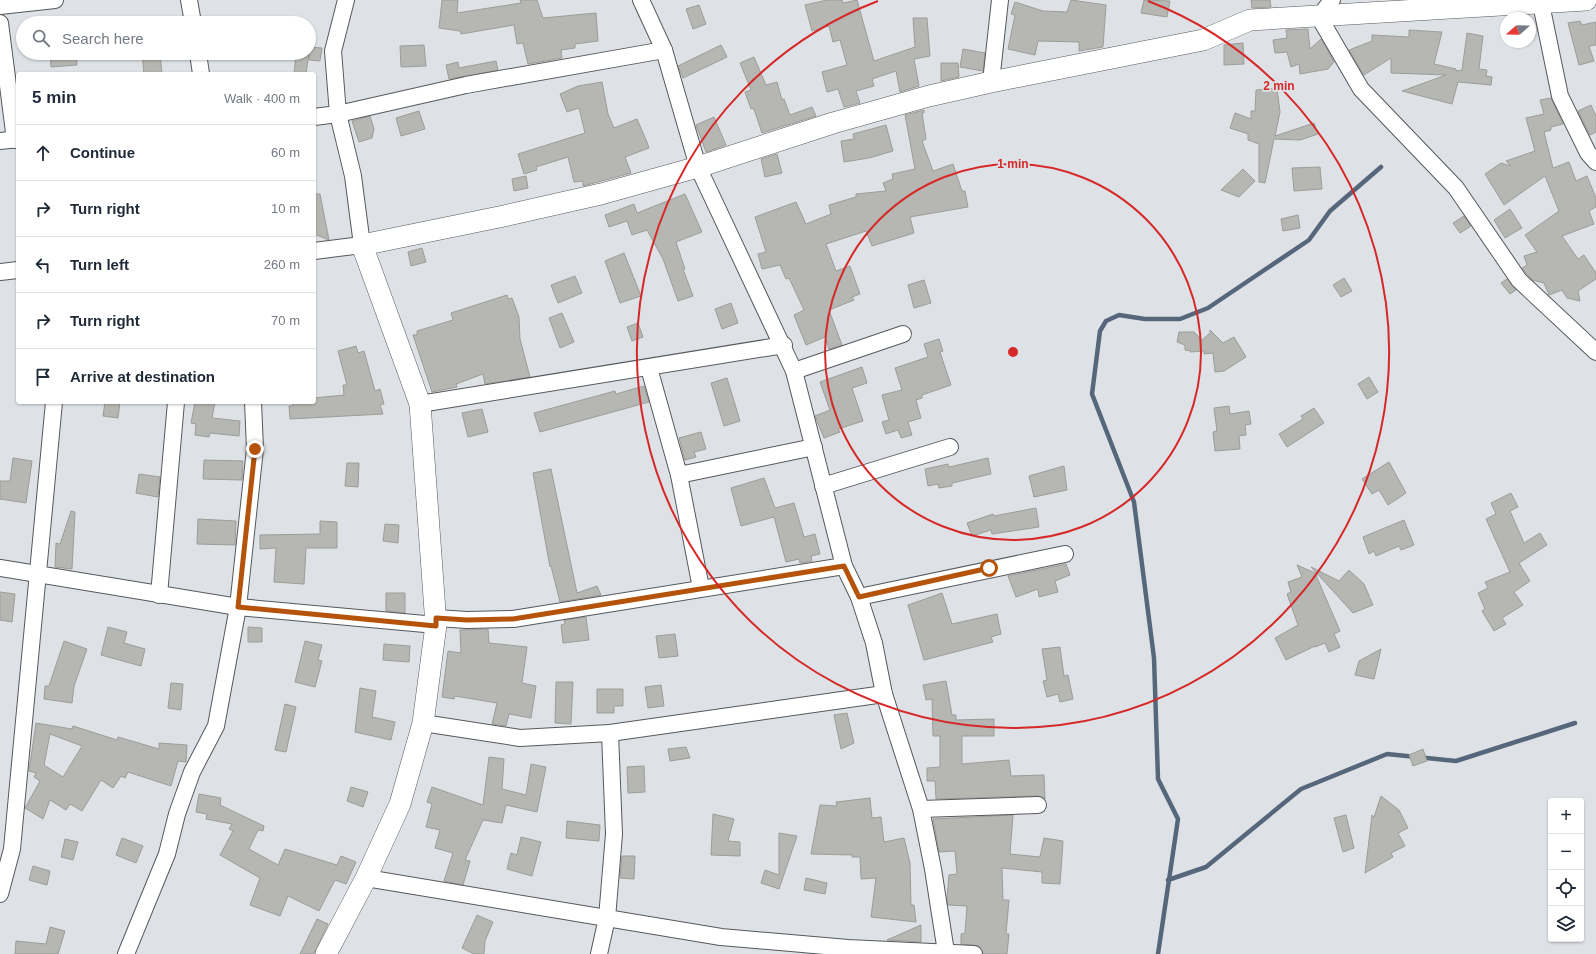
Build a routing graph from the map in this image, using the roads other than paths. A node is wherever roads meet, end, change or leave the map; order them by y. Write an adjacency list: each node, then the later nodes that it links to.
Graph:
1 (55, 0): 9 (street)
2 (189, 0): 10 (street)
3 (346, 0): 17 (street)
4 (641, 0): 13 (street)
5 (1000, 0): 16 (street)
6 (1332, 0): 11 (street)
7 (1586, 0): 8 (street)
8 (1541, 4): 11 (street); 20 (street)
9 (0, 6)
10 (192, 16)
11 (1320, 17): 16 (street); 28 (street)
12 (0, 23): 19 (street)
13 (664, 50): 17 (street); 21 (street)
14 (199, 60): 15 (street)
15 (201, 72)
16 (991, 82): 21 (street)
17 (338, 114): 18 (street); 22 (street)
18 (316, 117)
19 (11, 140)
20 (1596, 162)
21 (698, 167): 22 (street); 27 (street)
22 (362, 245): 23 (street); 34 (street)
23 (316, 250)
24 (16, 270): 25 (street)
25 (0, 272)
26 (903, 334): 30 (street)
27 (784, 345): 29 (street); 30 (street)
28 (1596, 352)
29 (649, 368): 34 (street); 37 (street)
30 (794, 370): 35 (street)
31 (54, 404): 42 (street)
32 (176, 404): 44 (street)
33 (253, 404): 46 (street)
34 (420, 404): 47 (street)
35 (814, 447): 37 (street); 38 (street)
36 (950, 447): 38 (street)
37 (678, 475): 43 (street)
38 (824, 486): 40 (street)
39 (1065, 554): 45 (street)
40 (844, 566): 43 (street); 45 (street)
41 (0, 568): 42 (street)
42 (39, 573): 44 (street); 54 (street)
43 (701, 588): 47 (street)
44 (159, 594): 46 (street)
45 (859, 597): 48 (street)
46 (238, 607): 47 (street); 58 (street)
47 (436, 622): 49 (street)
48 (884, 694): 50 (street); 52 (street)
49 (423, 723): 50 (street); 53 (street)
50 (610, 734): 55 (street)
51 (1038, 805): 52 (street)
52 (921, 809): 57 (street)
53 (366, 878): 55 (street); 59 (street)
54 (0, 894)
55 (607, 918): 56 (street); 60 (street)
56 (906, 952): 57 (street)
57 (946, 952): 61 (street)
58 (126, 954)
59 (326, 954)
60 (599, 954)
61 (974, 954)

